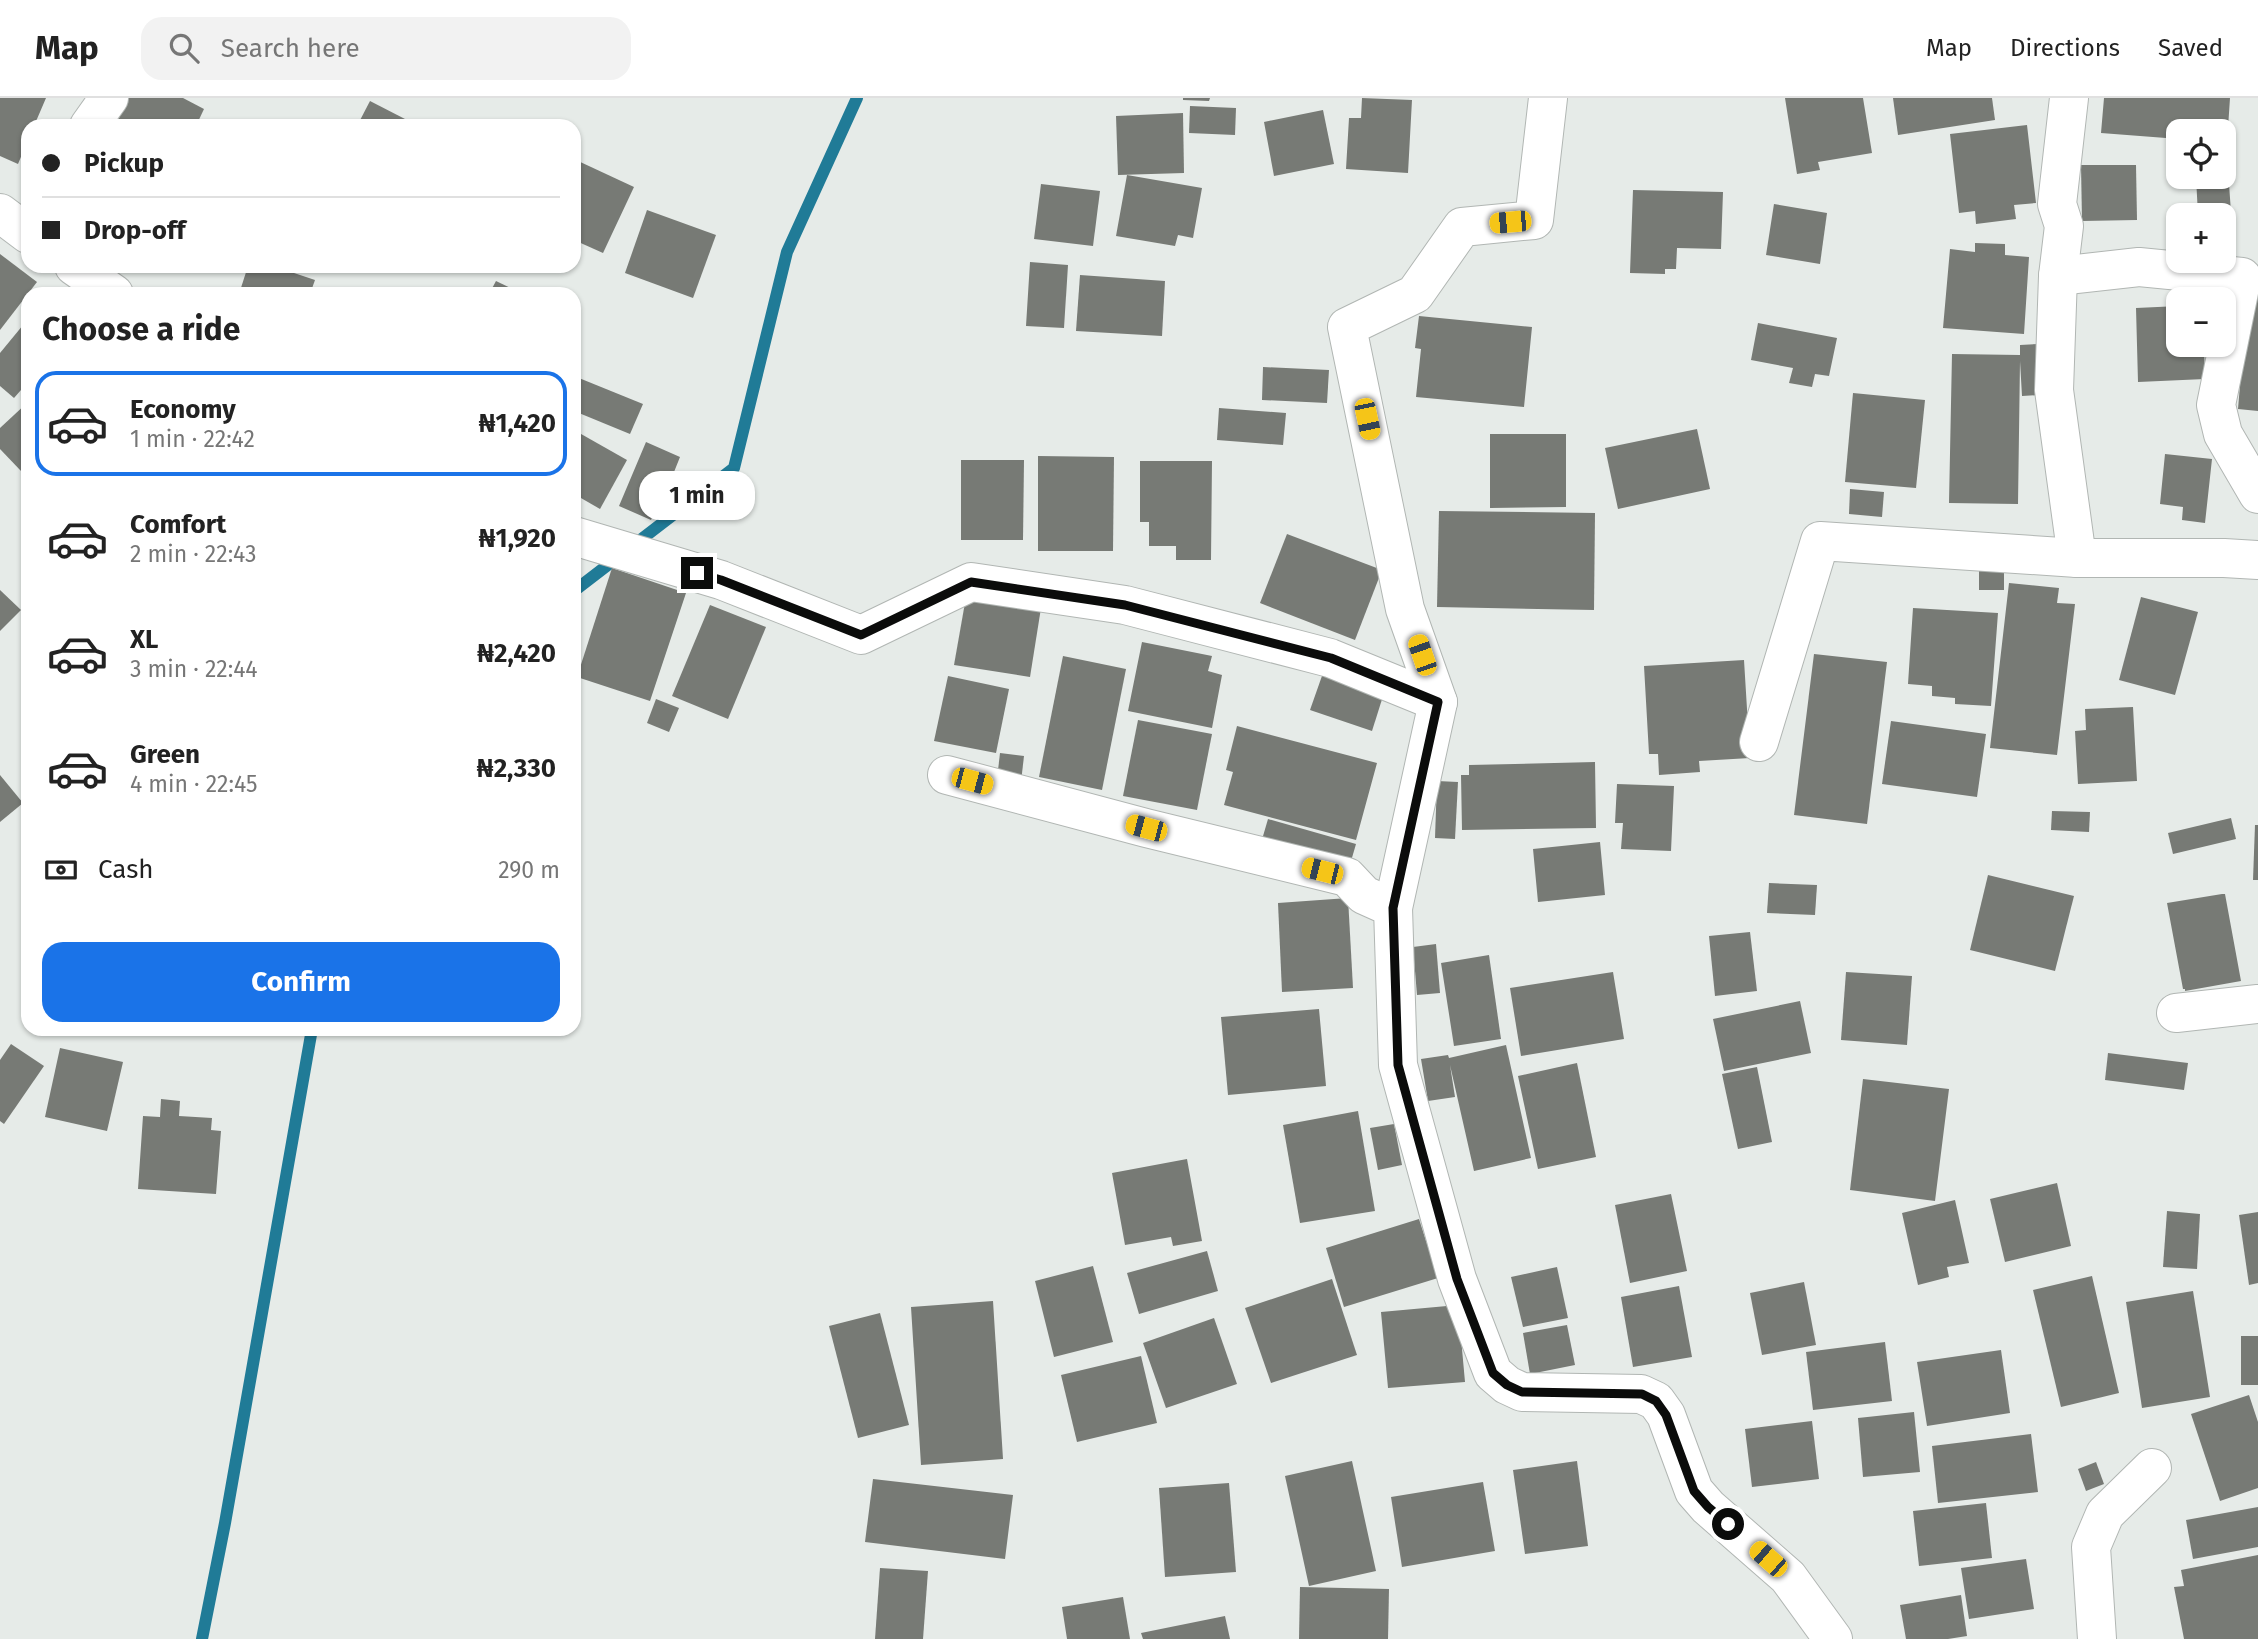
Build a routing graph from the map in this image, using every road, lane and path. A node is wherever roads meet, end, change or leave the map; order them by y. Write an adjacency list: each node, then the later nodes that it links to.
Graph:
1 (109, 98): 4 (street)
2 (1548, 98): 13 (street)
3 (2069, 98): 6 (street)
4 (94, 119)
5 (84, 273): 8 (street)
6 (2058, 276): 7 (street); 11 (street)
7 (2250, 277): 9 (street)
8 (104, 287)
9 (2258, 494)
10 (581, 538): 13 (street)
11 (2077, 558): 12 (street); 14 (street)
12 (2258, 560)
13 (1438, 702): 16 (street)
14 (1759, 742)
15 (947, 775): 16 (street)
16 (1393, 908): 20 (street)
17 (2258, 1004): 18 (street)
18 (2176, 1013)
19 (2152, 1468): 21 (street)
20 (1833, 1639)
21 (2097, 1639)

